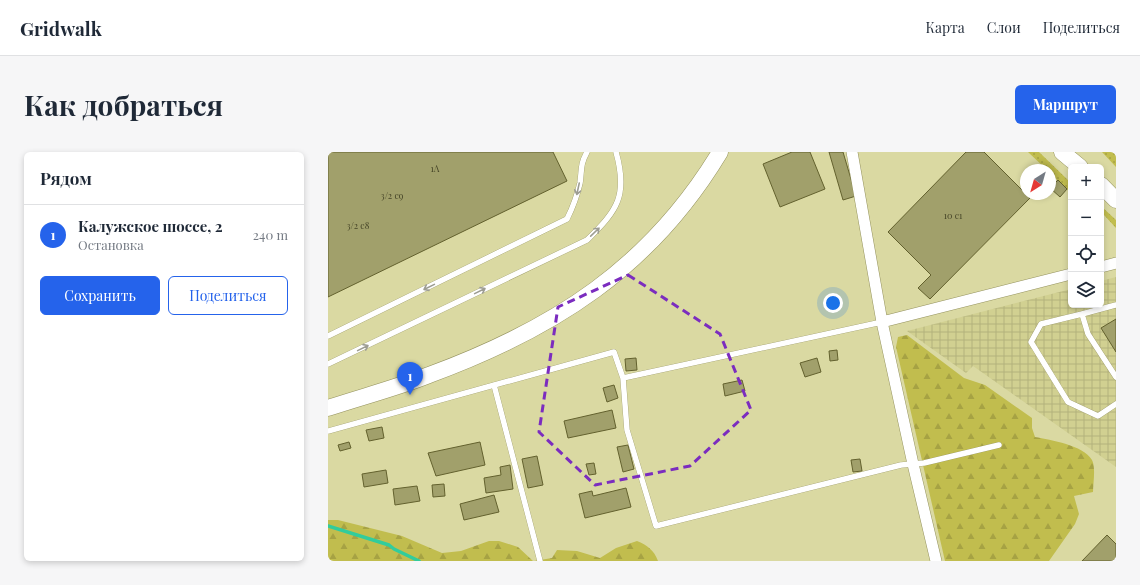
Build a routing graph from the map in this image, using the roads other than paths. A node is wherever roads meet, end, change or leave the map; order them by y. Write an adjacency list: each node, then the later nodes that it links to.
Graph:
1 (587, 152): 17 (lane, one-way to 17)
2 (616, 152): 18 (lane, one-way to 2)
3 (720, 152): 23 (street)
4 (852, 152): 16 (street)
5 (1062, 152): 7 (street)
6 (1072, 152): 8 (street)
7 (1076, 164)
8 (1082, 164)
9 (1104, 188): 10 (street)
10 (1116, 200)
11 (1116, 263): 12 (street)
12 (1104, 266)
13 (1068, 275): 16 (street)
14 (1116, 305): 15 (lane)
15 (1082, 314): 19 (lane); 22 (lane)
16 (882, 322): 20 (lane); 26 (street)
17 (328, 336)
18 (328, 364)
19 (1116, 377)
20 (622, 378): 21 (lane); 26 (lane)
21 (494, 385): 24 (lane); 27 (lane)
22 (1116, 404)
23 (328, 408)
24 (328, 430)
25 (999, 445): 26 (lane)
26 (913, 464): 28 (street)
27 (540, 561)
28 (936, 561)

